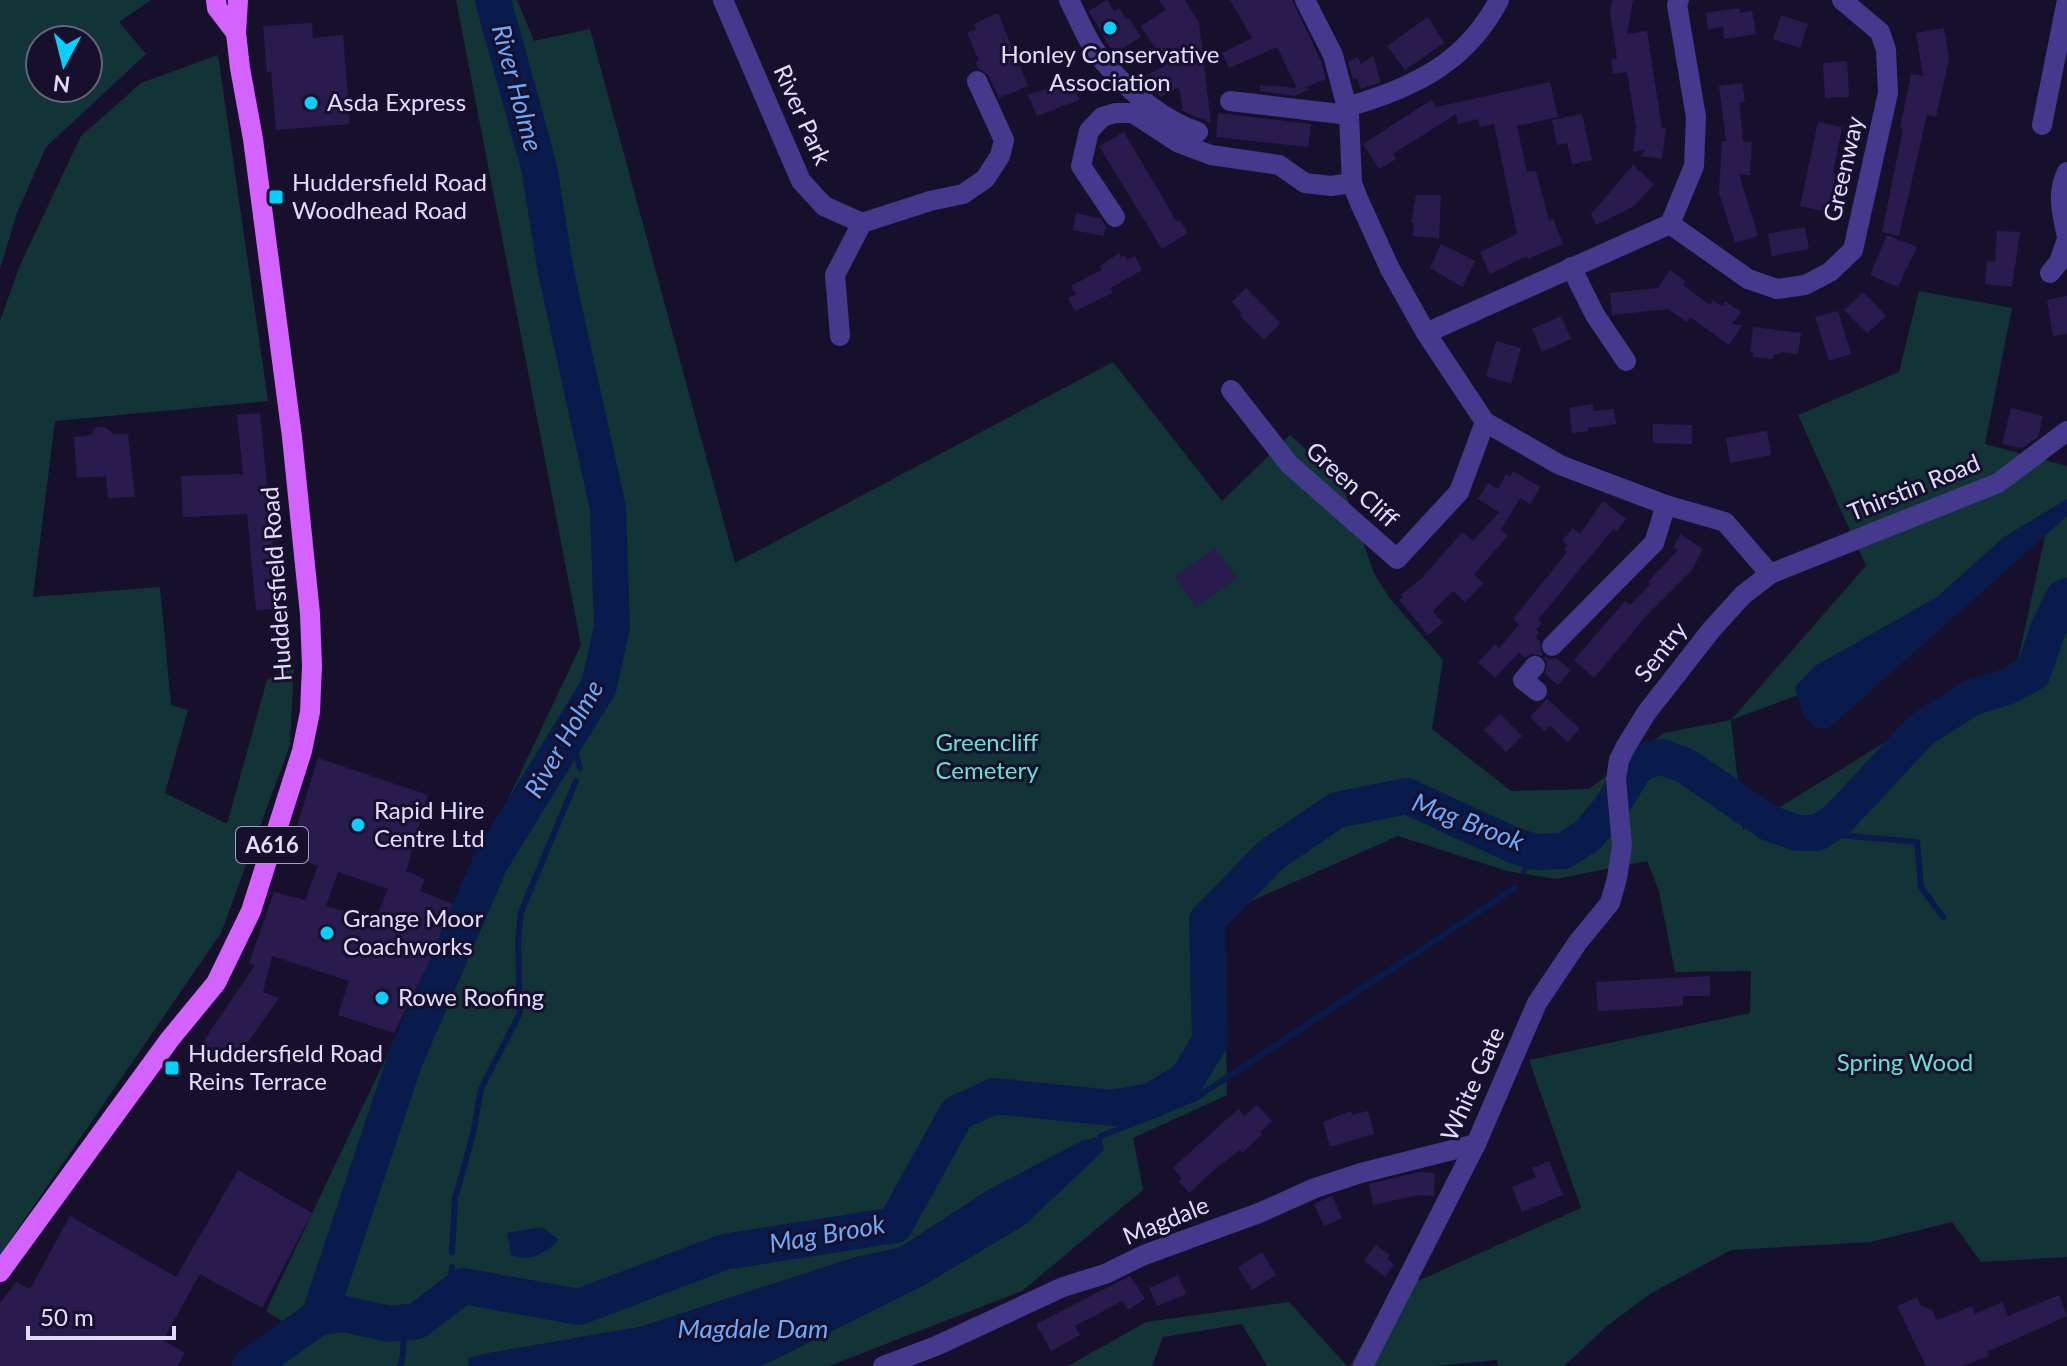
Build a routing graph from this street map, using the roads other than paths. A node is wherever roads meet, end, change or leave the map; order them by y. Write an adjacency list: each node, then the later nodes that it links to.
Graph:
1 (216, 0): 10 (main road, A616)
2 (238, 0): 10 (main road, Huddersfield Road / A616)
3 (723, 0): 19 (street, River Park)
4 (1069, 0): 15 (street)
5 (1305, 0): 13 (street)
6 (1499, 0): 13 (street)
7 (1679, 0): 20 (street)
8 (1842, 0): 20 (street, Greenway)
9 (2067, 0): 14 (street)
10 (236, 33): 37 (main road, Huddersfield Road / A616)
11 (977, 81): 19 (street)
12 (1230, 101): 13 (street)
13 (1348, 111): 17 (street)
14 (2042, 125)
15 (1198, 132)
16 (2067, 172): 21 (street)
17 (1352, 183): 18 (street); 24 (street)
18 (1115, 217)
19 (862, 223): 25 (street)
20 (1670, 224): 22 (street)
21 (2067, 238): 23 (street)
22 (1571, 267): 24 (street); 26 (street)
23 (2050, 273)
24 (1426, 333): 28 (street)
25 (840, 336)
26 (1626, 361)
27 (1231, 390): 28 (street, Green Cliff)
28 (1485, 422): 30 (street)
29 (2067, 431): 31 (street, Thirstin Road)
30 (1666, 505): 31 (street); 32 (street)
31 (1770, 574): 35 (street, Sentry)
32 (1552, 646)
33 (1535, 666): 34 (street)
34 (1537, 691)
35 (1616, 779): 36 (street, White Gate)
36 (1476, 1144): 38 (street, Magdale); 39 (street, White Gate)
37 (0, 1272)
38 (883, 1366)
39 (1363, 1366)

